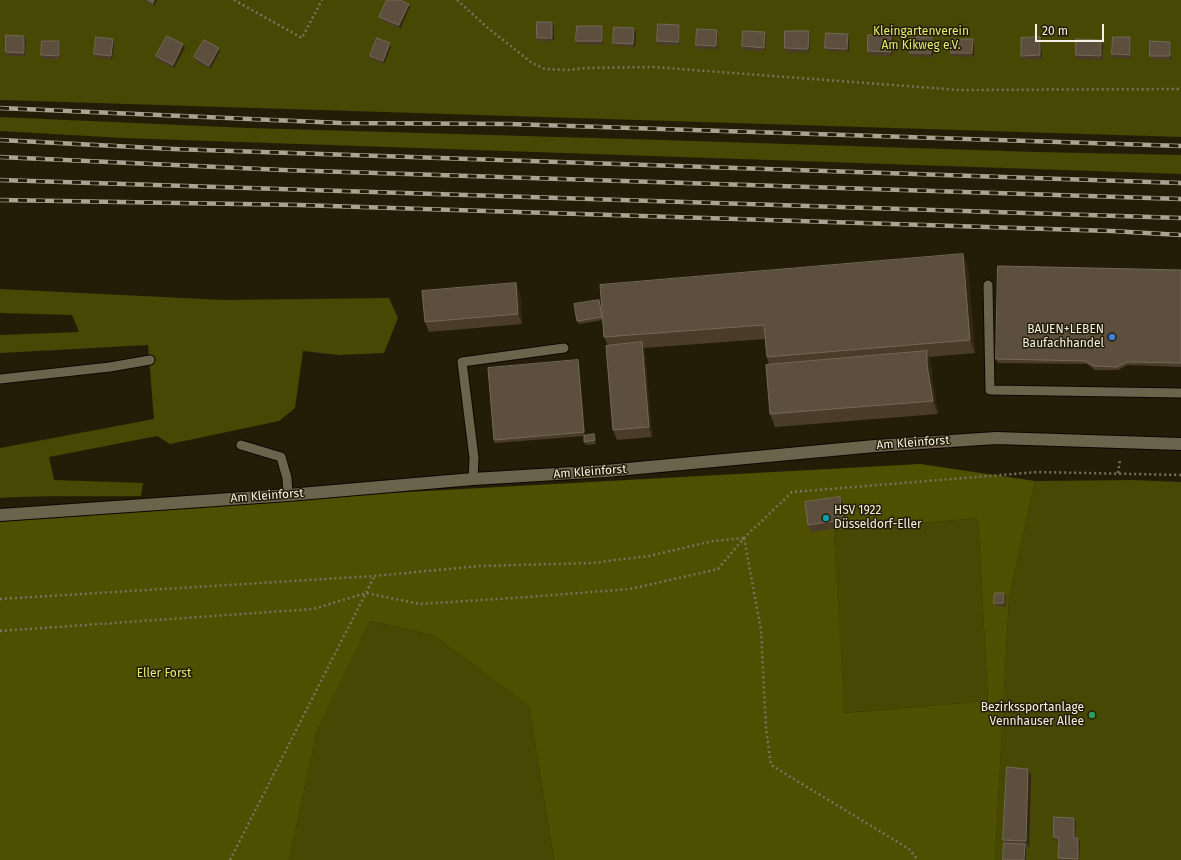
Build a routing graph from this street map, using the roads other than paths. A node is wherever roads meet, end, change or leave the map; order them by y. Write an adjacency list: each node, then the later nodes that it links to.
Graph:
1 (988, 285): 5 (lane)
2 (564, 348): 8 (lane)
3 (150, 360): 4 (lane)
4 (0, 379)
5 (1181, 393)
6 (1181, 444): 8 (street, Am Kleinforst)
7 (241, 445): 9 (lane)
8 (473, 479): 9 (street, Am Kleinforst)
9 (288, 495): 10 (street, Am Kleinforst)
10 (0, 515)

